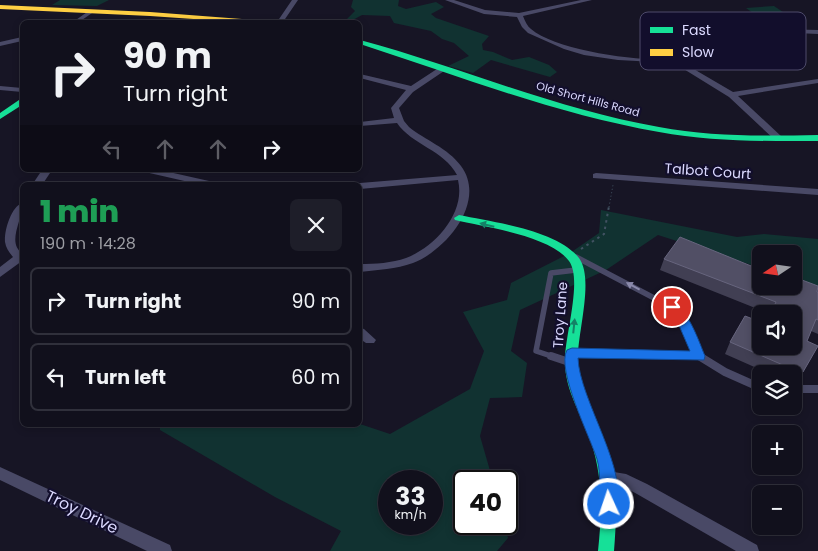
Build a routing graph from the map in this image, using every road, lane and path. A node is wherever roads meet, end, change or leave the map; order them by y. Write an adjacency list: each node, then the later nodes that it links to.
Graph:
1 (295, 0): 14 (street)
2 (448, 0): 10 (street)
3 (558, 0): 5 (street)
4 (589, 0): 5 (street)
5 (566, 4): 10 (street)
6 (160, 5): 9 (main road)
7 (0, 7): 8 (main road)
8 (92, 11): 9 (main road); 11 (street)
9 (150, 14): 12 (main road); 13 (main road)
10 (519, 15): 18 (street)
11 (79, 20)
12 (140, 20)
13 (229, 20)
14 (281, 20)
15 (20, 39): 17 (street)
16 (362, 43): 19 (main road, Old Short Hills Road)
17 (0, 44)
18 (640, 61)
19 (444, 70): 24 (street); 32 (main road, Old Short Hills Road)
20 (690, 70): 26 (street)
21 (362, 76): 24 (street)
22 (818, 81): 26 (street)
23 (0, 88): 25 (street)
24 (412, 89): 29 (street)
25 (20, 90)
26 (732, 95): 32 (street)
27 (20, 103): 28 (main road)
28 (0, 117)
29 (400, 120): 30 (street); 35 (street)
30 (362, 124)
31 (818, 138): 32 (main road, Old Short Hills Road)
32 (779, 139)
33 (157, 172): 37 (street)
34 (596, 176): 36 (street, Talbot Court)
35 (462, 177): 38 (street); 41 (street)
36 (614, 178): 39 (street, Talbot Court); 42 (path)
37 (202, 182)
38 (362, 186)
39 (818, 192)
40 (20, 210): 43 (street)
41 (458, 218): 42 (main road, one-way to 41); 45 (street)
42 (570, 254): 46 (main road, Troy Lane); 48 (lane, one-way to 42)
43 (20, 257)
44 (20, 259): 47 (street)
45 (362, 268)
46 (577, 270): 49 (main road, Troy Lane, one-way to 46); 49 (lane)
47 (0, 273)
48 (699, 356): 49 (lane); 50 (lane)
49 (572, 357): 54 (main road, Troy Lane)
50 (752, 384)
51 (802, 389): 52 (lane)
52 (818, 390)
53 (0, 473): 55 (street, Troy Drive)
54 (608, 478): 56 (main road, Troy Lane); 57 (street)
55 (164, 551)
56 (606, 551)
57 (751, 551)

